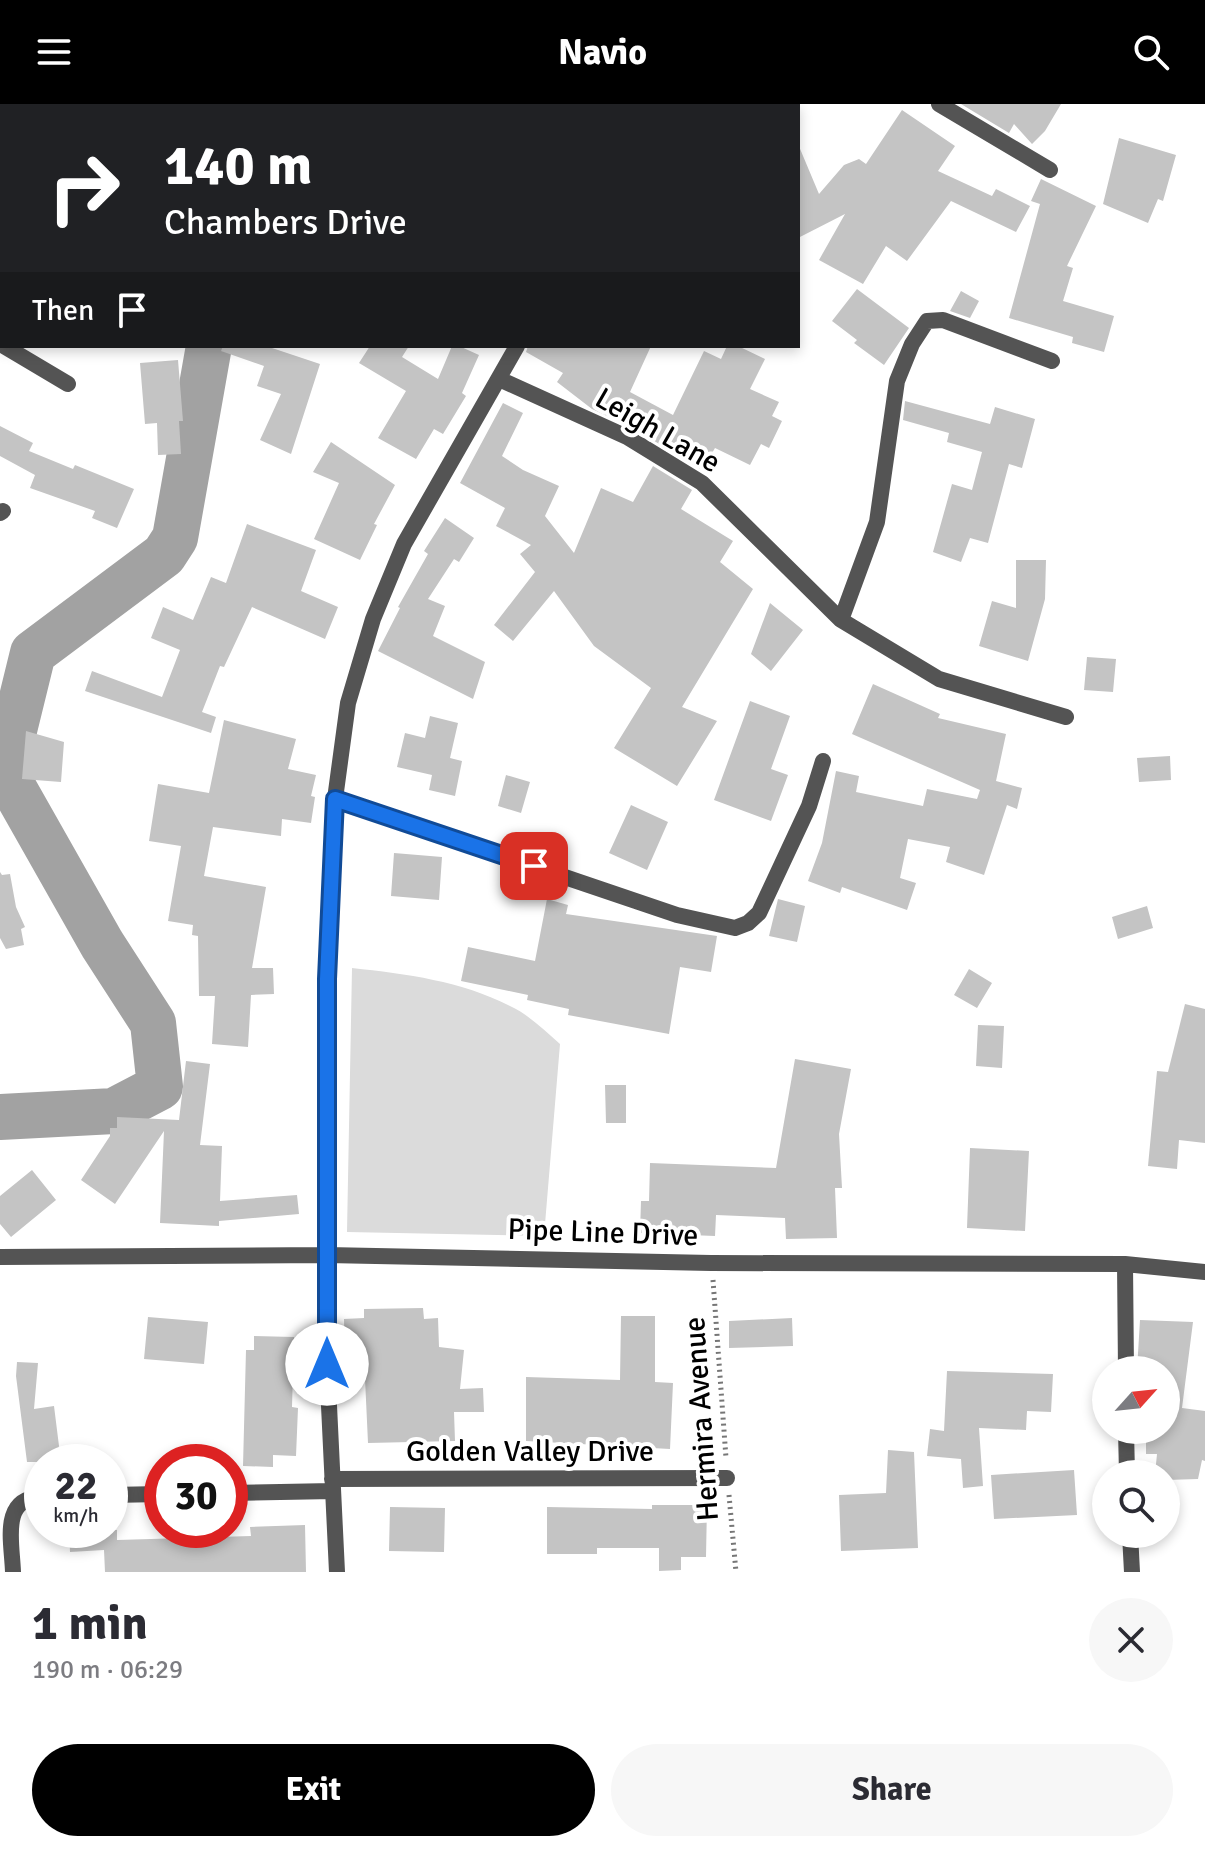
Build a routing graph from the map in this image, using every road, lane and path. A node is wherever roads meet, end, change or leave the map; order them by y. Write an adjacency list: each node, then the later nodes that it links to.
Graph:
1 (939, 104): 2 (street)
2 (1050, 170)
3 (7, 348): 7 (street)
4 (516, 348): 6 (street)
5 (1052, 361): 8 (street)
6 (499, 379): 8 (street, Leigh Lane); 11 (street)
7 (68, 384)
8 (841, 620): 9 (street, Leigh Lane)
9 (1066, 717)
10 (823, 761): 11 (street)
11 (335, 799): 12 (street)
12 (327, 1255): 13 (street, Pipe Line Drive); 14 (street, Pipe Line Drive); 19 (street)
13 (0, 1257)
14 (711, 1263): 15 (street, Pipe Line Drive); 18 (path, Hermira Avenue)
15 (1125, 1264): 16 (street, Pipe Line Drive); 17 (street)
16 (1205, 1272)
17 (1126, 1356)
18 (727, 1478): 19 (street, Golden Valley Drive); 25 (path, Hermira Avenue)
19 (333, 1485): 20 (street, Golden Valley Drive); 24 (street)
20 (248, 1492)
21 (24, 1499): 23 (street)
22 (1131, 1548): 26 (street)
23 (13, 1572)
24 (337, 1572)
25 (736, 1572)
26 (1132, 1572)

